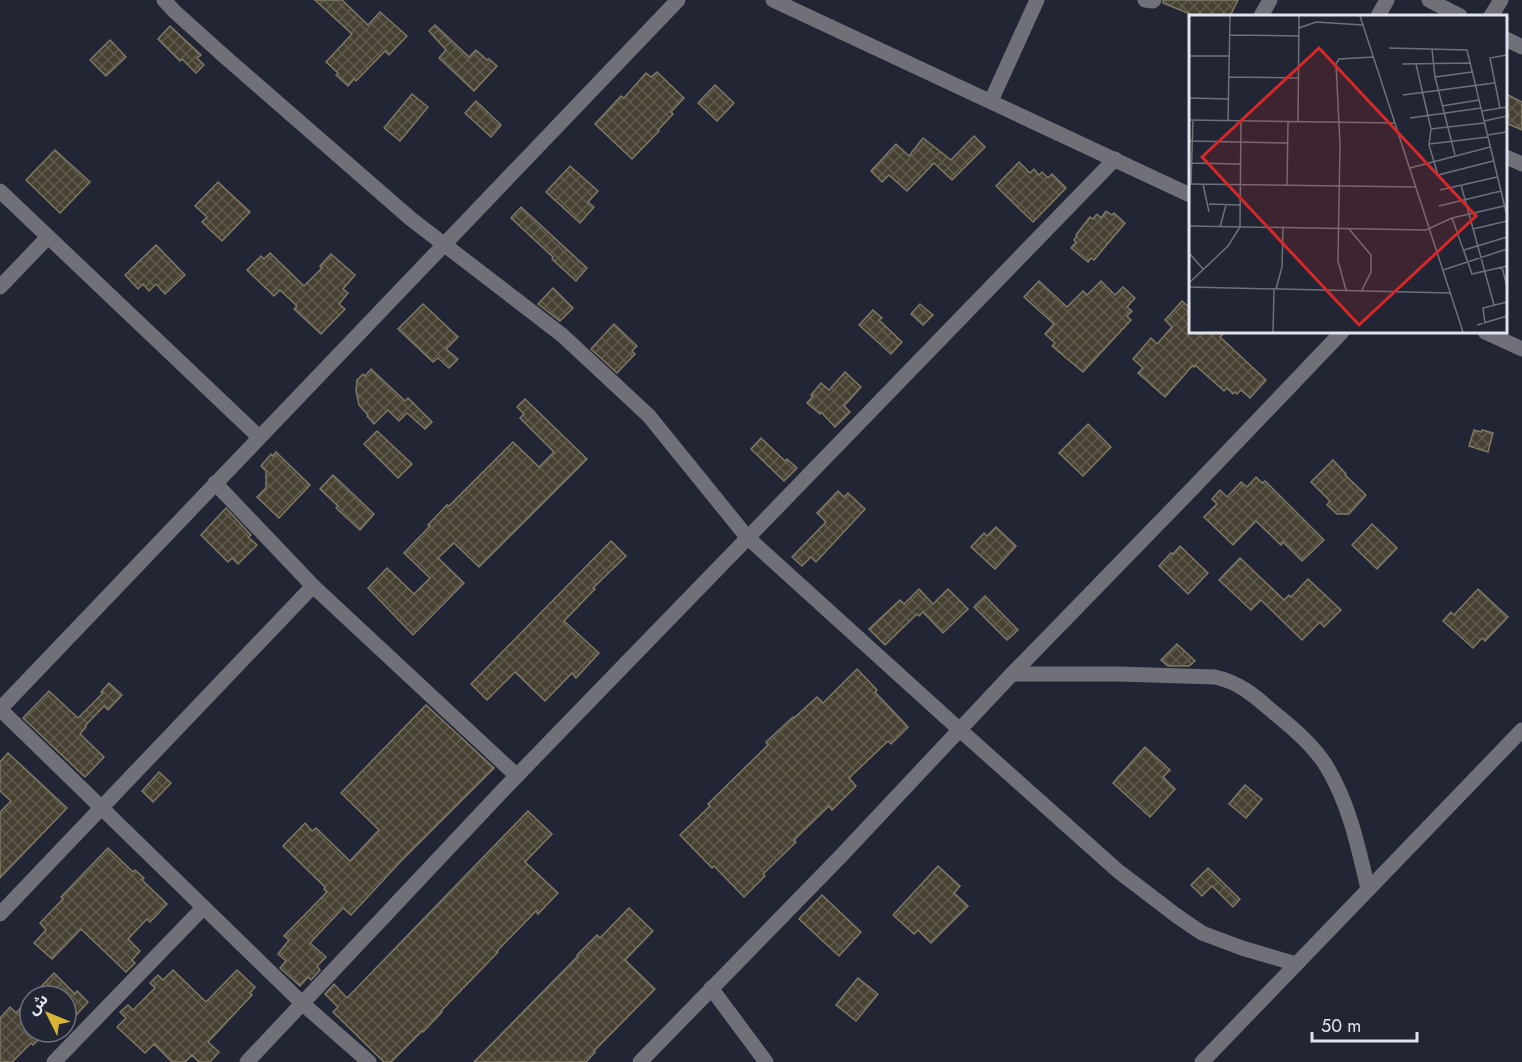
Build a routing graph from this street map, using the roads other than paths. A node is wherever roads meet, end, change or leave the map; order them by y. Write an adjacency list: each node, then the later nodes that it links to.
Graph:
1 (164, 0): 24 (street)
2 (678, 0): 24 (street)
3 (773, 0): 17 (street)
4 (1036, 0): 17 (street)
5 (1145, 0): 6 (street)
6 (1154, 0)
7 (1270, 0): 11 (street)
8 (1387, 0): 12 (street)
9 (1429, 0): 13 (street)
10 (1501, 0): 14 (street)
11 (1262, 15)
12 (1379, 15)
13 (1458, 15)
14 (1492, 15)
15 (1507, 39): 16 (street)
16 (1522, 46)
17 (991, 101): 19 (street)
18 (1507, 158): 20 (street)
19 (1115, 159): 22 (street); 31 (street)
20 (1522, 164)
21 (0, 191): 23 (street)
22 (1189, 194)
23 (48, 237): 25 (street); 29 (street)
24 (444, 243): 29 (street); 31 (street)
25 (0, 287)
26 (1341, 333): 33 (street)
27 (1487, 333): 28 (street)
28 (1522, 349)
29 (259, 437): 30 (street)
30 (214, 483): 32 (street); 34 (street)
31 (747, 537): 35 (street); 37 (street)
32 (313, 586): 37 (street); 38 (street)
33 (1012, 674): 35 (street); 39 (street)
34 (0, 709): 38 (street)
35 (960, 730): 42 (street); 43 (street)
36 (1522, 730): 39 (street)
37 (517, 776): 44 (street)
38 (102, 808): 40 (street); 41 (street)
39 (1368, 889): 42 (street)
40 (203, 908): 44 (street); 45 (street)
41 (0, 914)
42 (1296, 964): 50 (street)
43 (711, 988): 48 (street); 49 (street)
44 (303, 1004): 46 (street); 47 (street)
45 (54, 1062)
46 (247, 1062)
47 (369, 1062)
48 (640, 1062)
49 (766, 1062)
50 (1202, 1062)

